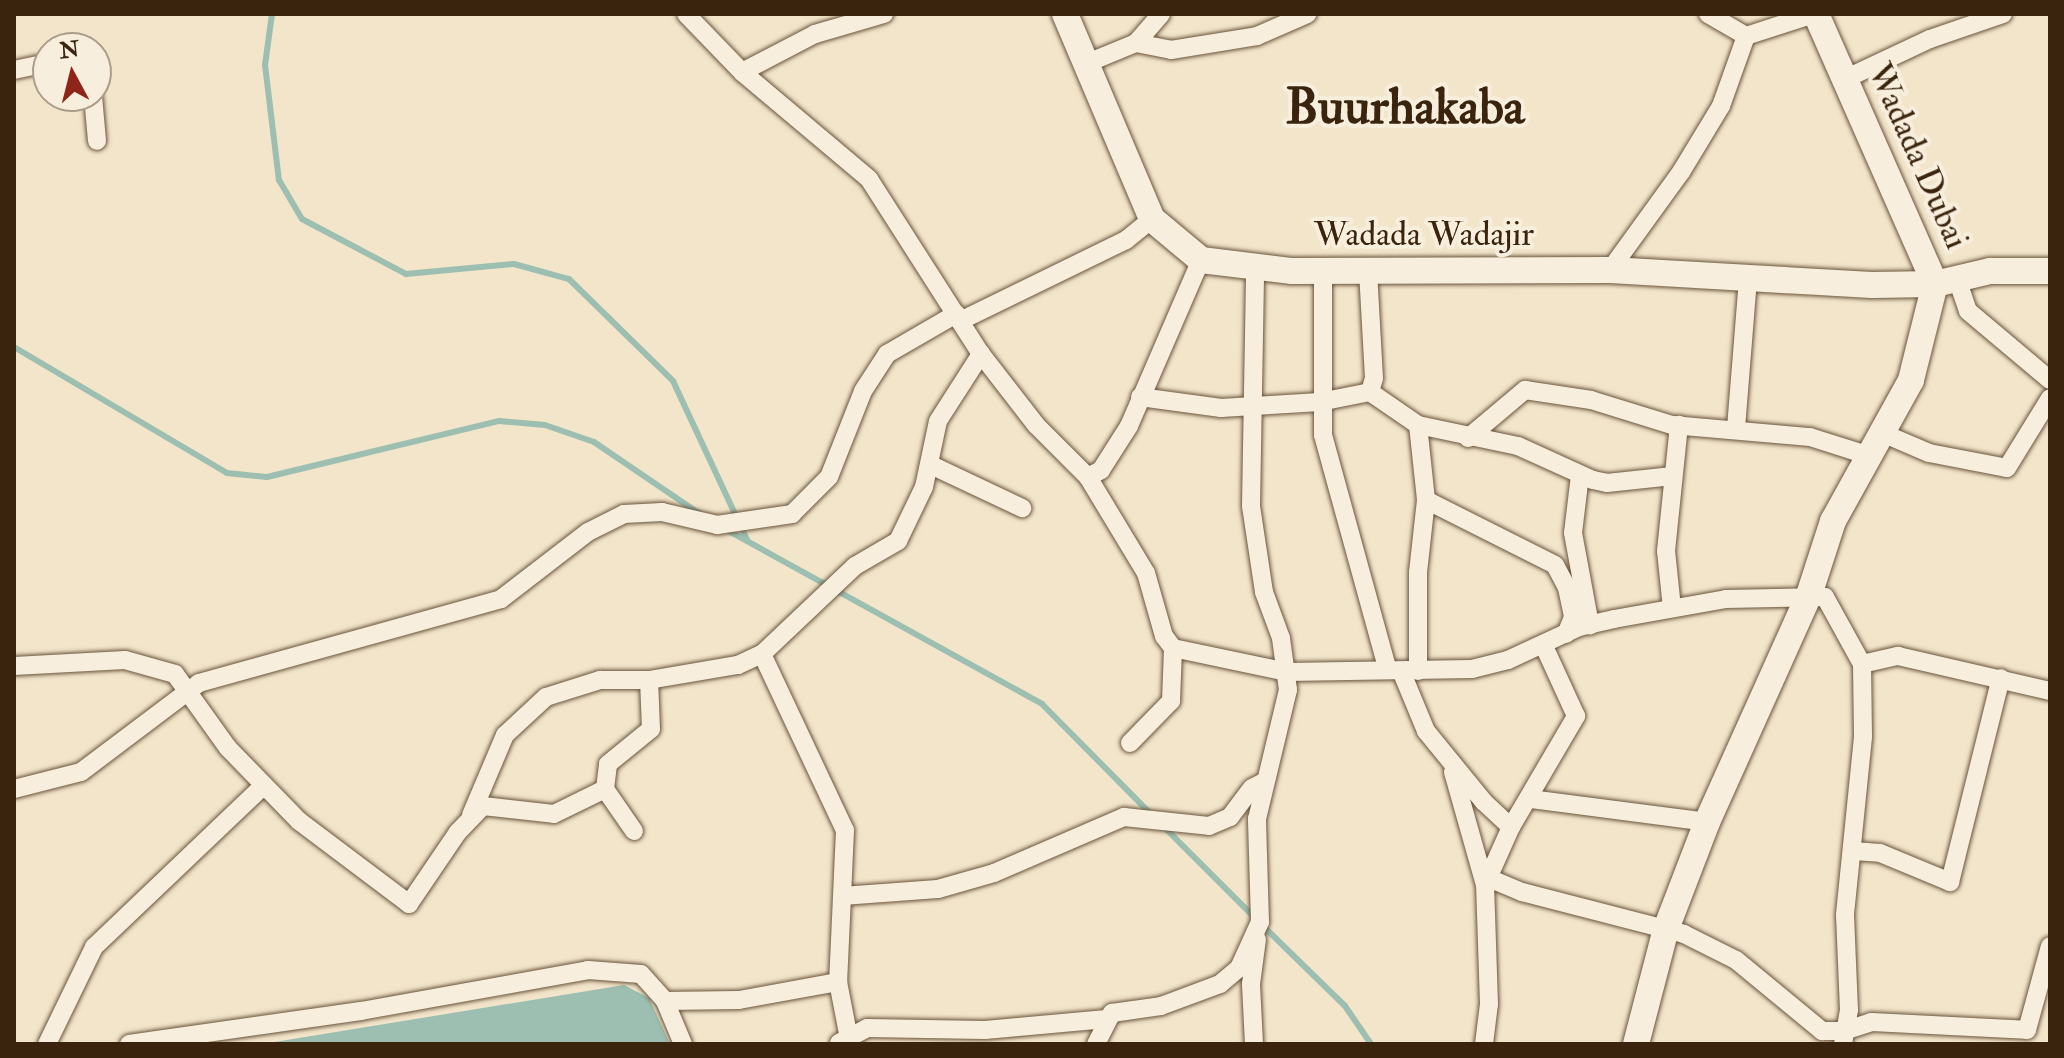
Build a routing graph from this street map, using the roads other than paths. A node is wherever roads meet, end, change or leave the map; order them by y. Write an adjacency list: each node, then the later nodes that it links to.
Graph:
1 (686, 14): 12 (street)
2 (884, 14): 12 (street)
3 (1065, 14): 11 (street)
4 (1161, 14): 10 (street)
5 (1307, 14): 10 (street)
6 (1708, 14): 9 (street)
7 (1815, 14): 9 (street); 13 (street, Wadada Dubai)
8 (2003, 14): 13 (street)
9 (1746, 36): 19 (street)
10 (1136, 43): 11 (street)
11 (1085, 64): 16 (street)
12 (742, 72): 25 (street)
13 (1845, 79): 24 (street, Wadada Dubai)
14 (94, 112): 15 (street)
15 (97, 141)
16 (1152, 219): 17 (street); 25 (street)
17 (1201, 260): 18 (street, Wadada Wadajir); 29 (street)
18 (1255, 269): 20 (street, Wadada Wadajir); 32 (street)
19 (1610, 270): 21 (street, Wadada Wadajir); 23 (street, Wadada Wadajir)
20 (1323, 271): 21 (street, Wadada Wadajir); 31 (street)
21 (1368, 271): 28 (street)
22 (2050, 271): 24 (street, Wadada Wadajir)
23 (1748, 279): 24 (street, Wadada Wadajir); 35 (street)
24 (1946, 282): 27 (street); 37 (street)
25 (958, 318): 26 (street); 57 (street)
26 (981, 354): 38 (street); 41 (street)
27 (2050, 380)
28 (1370, 392): 31 (street); 33 (street)
29 (1140, 397): 32 (street); 41 (street)
30 (2050, 398): 37 (street)
31 (1320, 402): 32 (street); 53 (street)
32 (1253, 407): 54 (street)
33 (1418, 425): 36 (street); 42 (street)
34 (1679, 425): 35 (street); 36 (street); 40 (street)
35 (1736, 428): 37 (street)
36 (1468, 438): 39 (street)
37 (1873, 444): 44 (street)
38 (931, 465): 43 (street); 50 (street)
39 (1580, 475): 40 (street); 46 (street)
40 (1673, 476): 45 (street)
41 (1088, 477): 49 (street)
42 (1426, 500): 47 (street); 53 (street)
43 (1022, 508)
44 (1809, 595): 45 (street); 51 (street); 67 (street)
45 (1672, 608): 46 (street)
46 (1590, 625): 47 (street)
47 (1566, 634): 48 (street)
48 (1544, 646): 53 (street); 65 (street)
49 (1173, 648): 54 (street); 59 (street)
50 (762, 654): 56 (street); 72 (street)
51 (1862, 664): 55 (street); 70 (street)
52 (14, 666): 57 (street)
53 (1403, 671): 54 (street); 60 (street)
54 (1287, 672): 61 (street)
55 (2001, 678): 58 (street); 70 (street)
56 (649, 680): 64 (street); 66 (street)
57 (187, 690): 62 (street); 63 (street)
58 (2050, 691)
59 (1130, 743)
60 (1449, 761): 68 (street); 71 (street)
61 (1264, 782): 72 (street); 74 (street)
62 (263, 786): 66 (street); 82 (street)
63 (14, 789)
64 (605, 789): 66 (street); 69 (street)
65 (1531, 799): 67 (street); 68 (street)
66 (471, 815)
67 (1707, 822): 73 (street)
68 (1511, 827): 71 (street)
69 (634, 831)
70 (1853, 851): 79 (street)
71 (1488, 882): 73 (street); 87 (street)
72 (842, 896): 76 (street)
73 (1666, 929): 79 (street); 88 (street)
74 (1256, 936): 78 (street); 86 (street)
75 (2050, 946): 80 (street)
76 (838, 982): 77 (street); 81 (street)
77 (665, 1001): 83 (street); 84 (street)
78 (1107, 1019): 81 (street); 85 (street)
79 (1843, 1037): 80 (street)
80 (2031, 1037)
81 (845, 1042)
82 (47, 1044)
83 (129, 1044)
84 (683, 1044)
85 (1096, 1044)
86 (1254, 1044)
87 (1484, 1044)
88 (1636, 1044)

